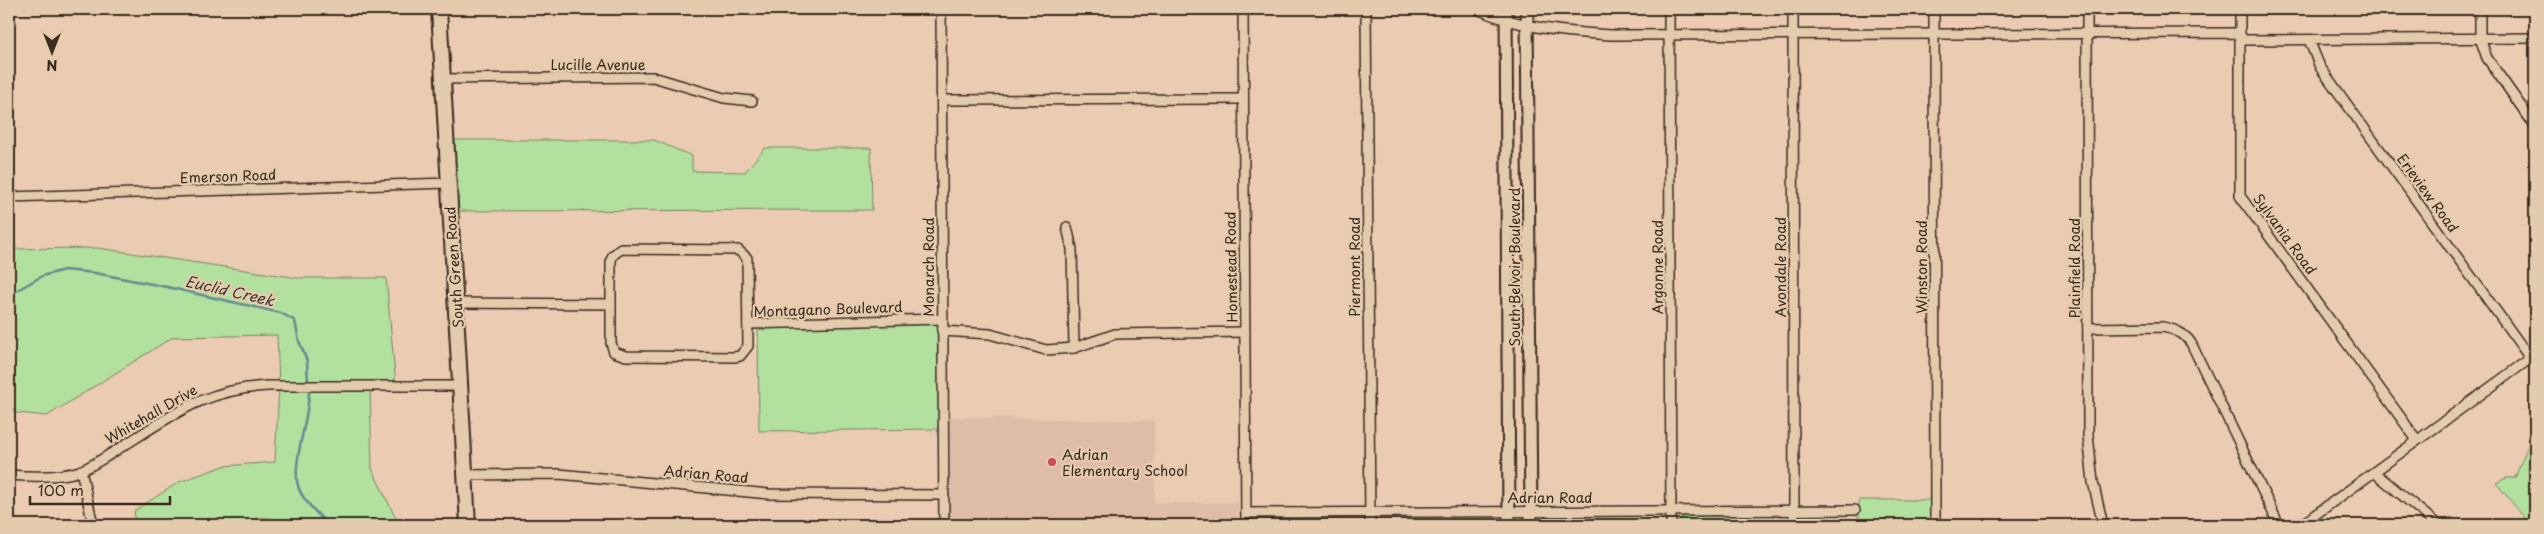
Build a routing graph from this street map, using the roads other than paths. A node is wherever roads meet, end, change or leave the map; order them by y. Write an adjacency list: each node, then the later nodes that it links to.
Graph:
1 (439, 9): 24 (main road, South Green Road)
2 (941, 9): 26 (street, Monarch Road)
3 (1243, 9): 25 (street, Homestead Road)
4 (1366, 9): 54 (street, Piermont Road)
5 (1477, 9): 14 (street)
6 (1506, 9): 14 (street, South Belvoir Boulevard)
7 (1527, 9): 15 (street, South Belvoir Boulevard)
8 (1669, 9): 20 (street, Argonne Road)
9 (1793, 9): 17 (street, Avondale Road)
10 (1934, 9): 18 (street, Winston Road)
11 (2087, 9): 16 (street, Plainfield Road)
12 (2240, 9): 19 (street, Sylvania Road)
13 (2480, 9): 21 (street)
14 (1506, 21): 15 (street); 49 (street, South Belvoir Boulevard)
15 (1528, 26): 20 (street); 50 (street, South Belvoir Boulevard)
16 (2087, 33): 18 (street); 19 (street); 36 (street, Plainfield Road)
17 (1793, 34): 18 (street); 20 (street); 48 (street, Avondale Road)
18 (1934, 35): 64 (street, Winston Road)
19 (2240, 36): 23 (street); 42 (street, Sylvania Road)
20 (1670, 37): 51 (street, Argonne Road)
21 (2480, 38): 22 (street); 23 (street); 28 (street)
22 (2535, 38)
23 (2309, 40): 40 (street, Erieview Road)
24 (442, 79): 27 (street, Lucille Avenue); 29 (main road, South Green Road)
25 (1243, 99): 26 (street); 38 (street, Homestead Road)
26 (942, 100): 34 (street, Monarch Road)
27 (752, 102)
28 (2535, 126)
29 (448, 183): 30 (street, Emerson Road); 32 (main road, South Green Road)
30 (9, 197)
31 (1067, 228): 39 (street)
32 (457, 303): 33 (street); 41 (main road, South Green Road)
33 (610, 304): 35 (street, Montagano Boulevard); 35 (street)
34 (942, 319): 35 (street, Montagano Boulevard); 37 (street, Monarch Road)
35 (748, 324)
36 (2088, 328): 65 (street, Plainfield Road); 66 (street)
37 (942, 331): 39 (street); 47 (street, Monarch Road)
38 (1245, 332): 39 (street); 53 (street, Homestead Road)
39 (1074, 348)
40 (2533, 356): 42 (street)
41 (461, 386): 43 (street, Whitehall Drive); 46 (main road, South Green Road)
42 (2418, 440): 44 (street)
43 (81, 470): 45 (street, Whitehall Drive); 55 (street)
44 (2374, 472): 67 (street); 68 (street)
45 (9, 475)
46 (466, 475): 47 (street, Adrian Road); 56 (main road, South Green Road)
47 (943, 495): 57 (street, Monarch Road)
48 (1794, 509): 51 (street, Adrian Road); 52 (street, Adrian Road); 63 (street, Avondale Road)
49 (1509, 510): 50 (street, Adrian Road); 54 (street, Adrian Road); 60 (street, South Belvoir Boulevard)
50 (1531, 510): 51 (street, Adrian Road); 61 (street, South Belvoir Boulevard)
51 (1671, 510): 62 (street, Argonne Road)
52 (1855, 510)
53 (1246, 513): 54 (street, Adrian Road); 58 (street, Homestead Road)
54 (1370, 513): 59 (street, Piermont Road)
55 (93, 525)
56 (468, 525)
57 (944, 525)
58 (1246, 525)
59 (1370, 525)
60 (1509, 525)
61 (1531, 525)
62 (1671, 525)
63 (1794, 525)
64 (1935, 525)
65 (2103, 525)
66 (2279, 525)
67 (2300, 525)
68 (2438, 525)

